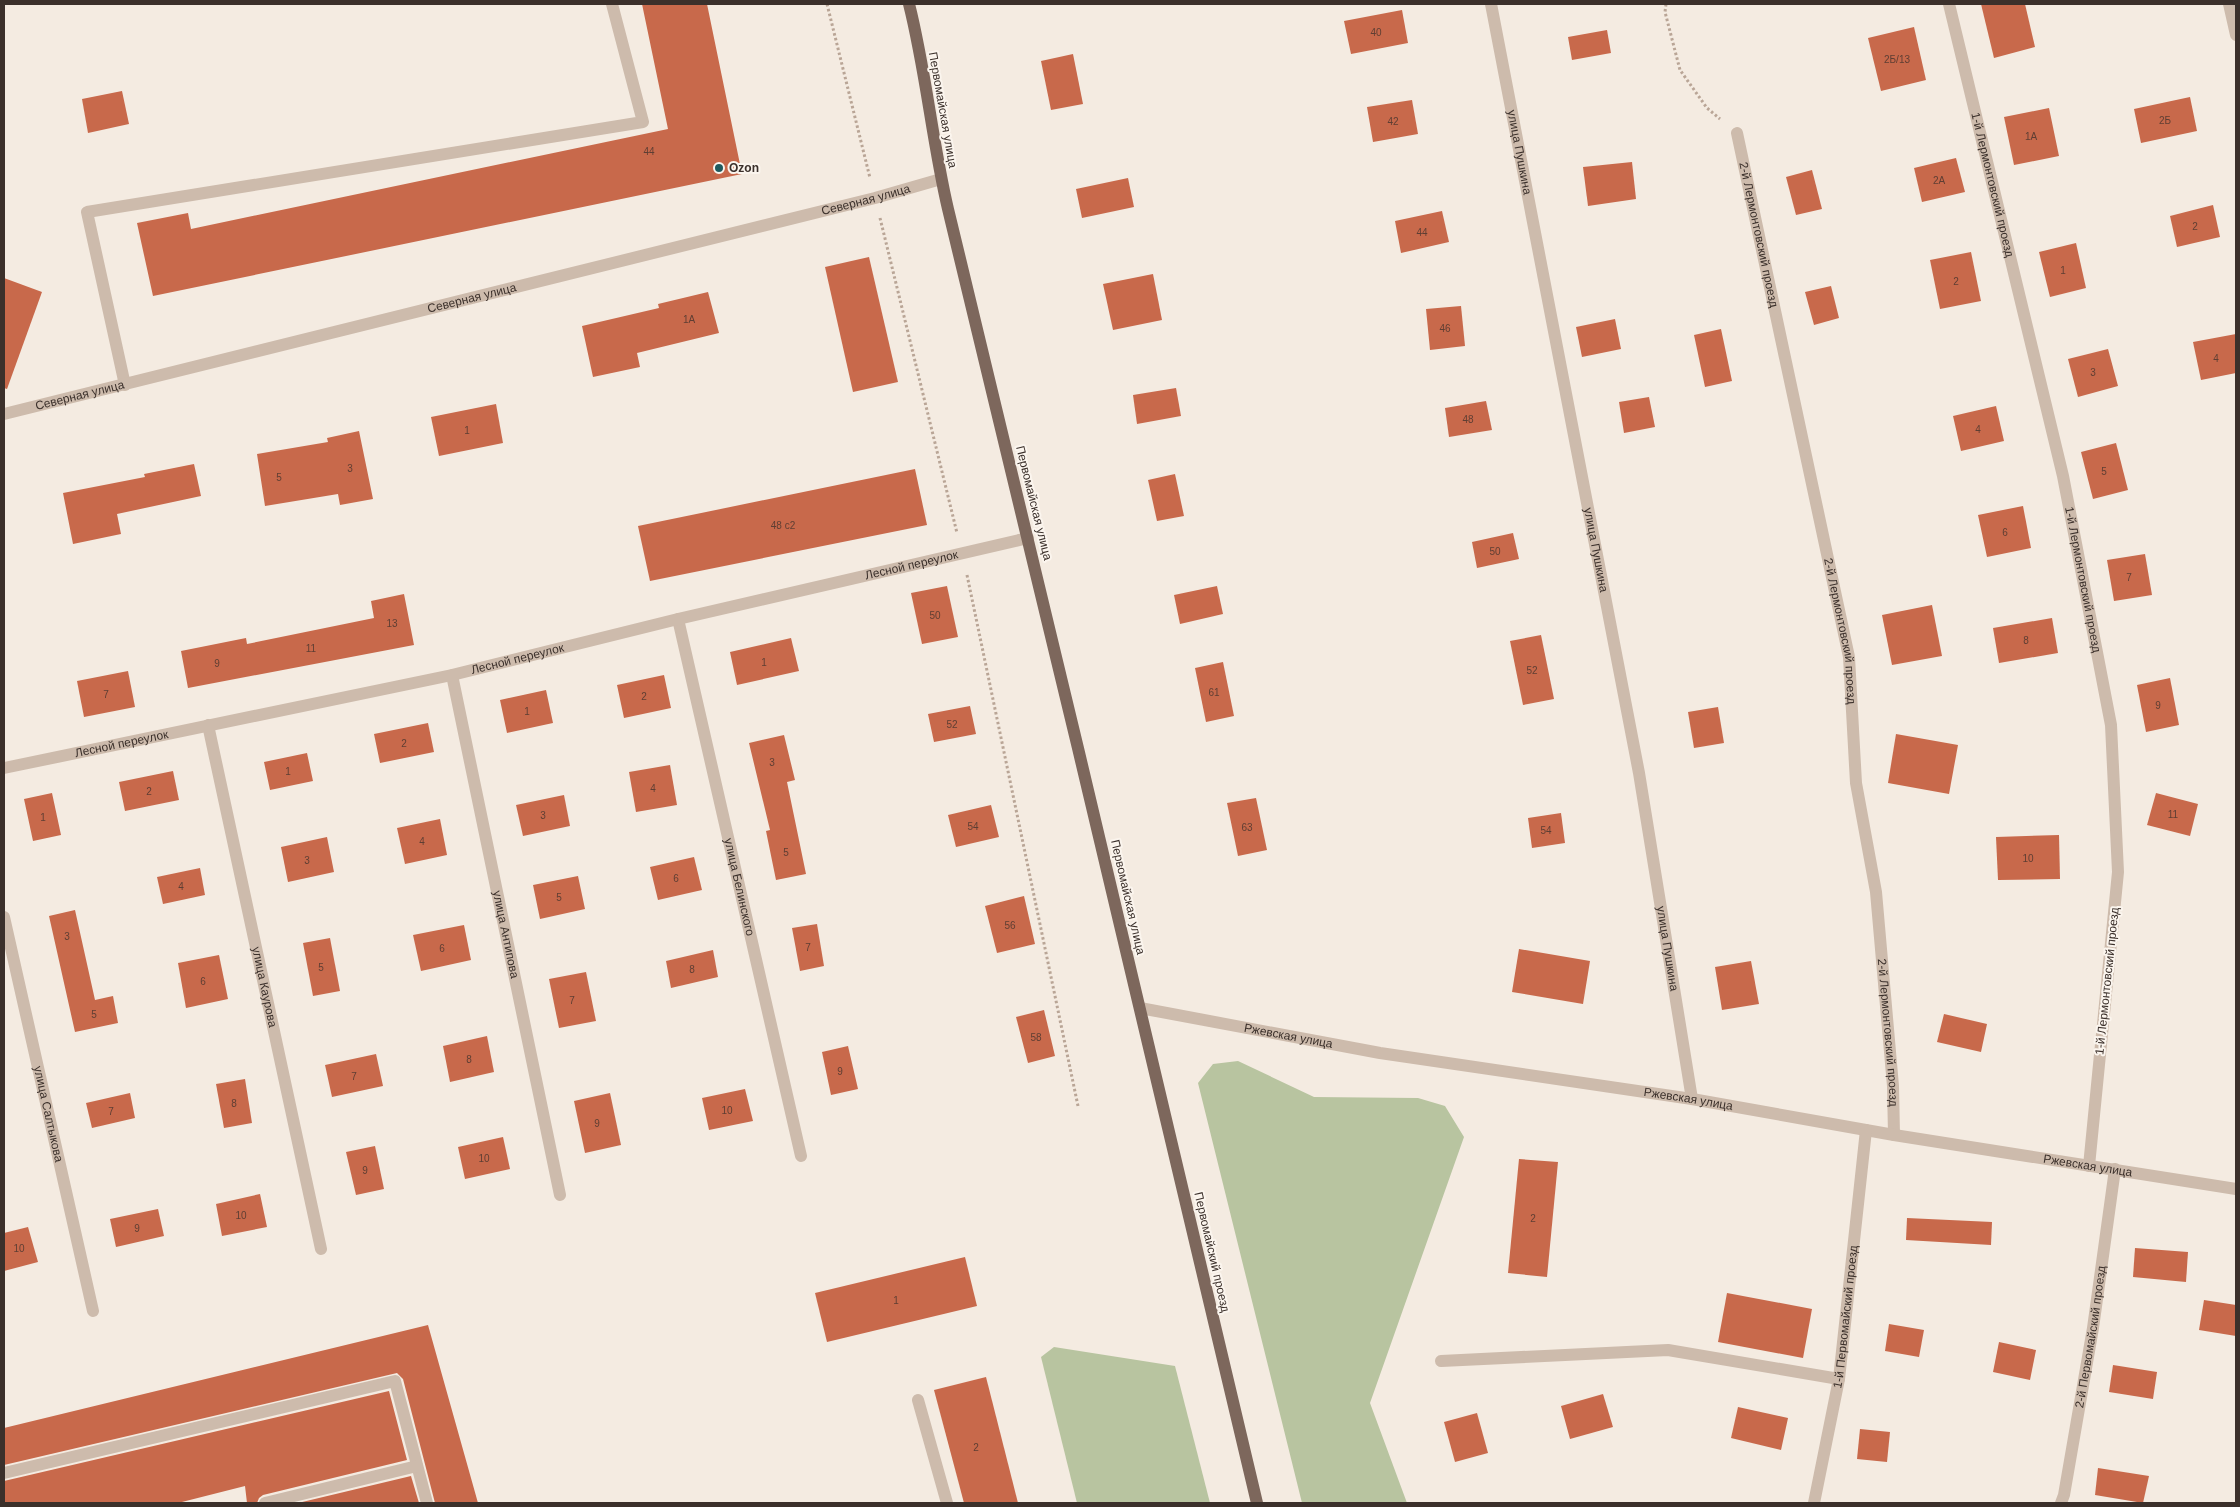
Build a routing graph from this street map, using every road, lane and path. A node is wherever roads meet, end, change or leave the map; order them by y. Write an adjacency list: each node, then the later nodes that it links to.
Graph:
1 (612, 4): 10 (street)
2 (908, 4): 9 (main road, Первомайская улица)
3 (1491, 4): 19 (street, улица Пушкина)
4 (1666, 4): 8 (path)
5 (1949, 4): 23 (street, 1-й Лермонтовский проезд)
6 (2229, 4): 7 (street)
7 (2236, 35)
8 (1737, 133): 21 (street, 2-й Лермонтовский проезд)
9 (941, 179): 10 (street, Северная улица); 12 (main road, Первомайская улица)
10 (125, 384): 11 (street, Северная улица)
11 (4, 414)
12 (1028, 538): 13 (street, Лесной переулок); 18 (main road, Первомайская улица)
13 (678, 619): 14 (street, Лесной переулок); 22 (street, улица Белинского)
14 (452, 676): 15 (street, Лесной переулок); 26 (street, улица Антипова)
15 (208, 725): 16 (street, Лесной переулок); 27 (street, улица Каурова)
16 (4, 768)
17 (4, 917): 28 (street, улица Салтыкова)
18 (1140, 1008): 19 (street, Ржевская улица); 37 (main road, Первомайский проезд)
19 (1692, 1099): 20 (street, Ржевская улица)
20 (1866, 1130): 21 (street, Ржевская улица); 30 (street, 1-й Первомайский проезд)
21 (1894, 1135): 23 (street, Ржевская улица)
22 (801, 1156)
23 (2089, 1166): 24 (street, Ржевская улица)
24 (2115, 1170): 25 (street, Ржевская улица); 39 (street, 2-й Первомайский проезд)
25 (2236, 1189)
26 (560, 1195)
27 (321, 1249)
28 (93, 1311)
29 (1441, 1361): 30 (street)
30 (1838, 1379): 38 (street, 1-й Первомайский проезд)
31 (918, 1400): 36 (street)
32 (417, 1466): 33 (street); 34 (street); 35 (street)
33 (4, 1473)
34 (265, 1503)
35 (427, 1503)
36 (947, 1503)
37 (1257, 1503)
38 (1814, 1503)
39 (2061, 1503)

